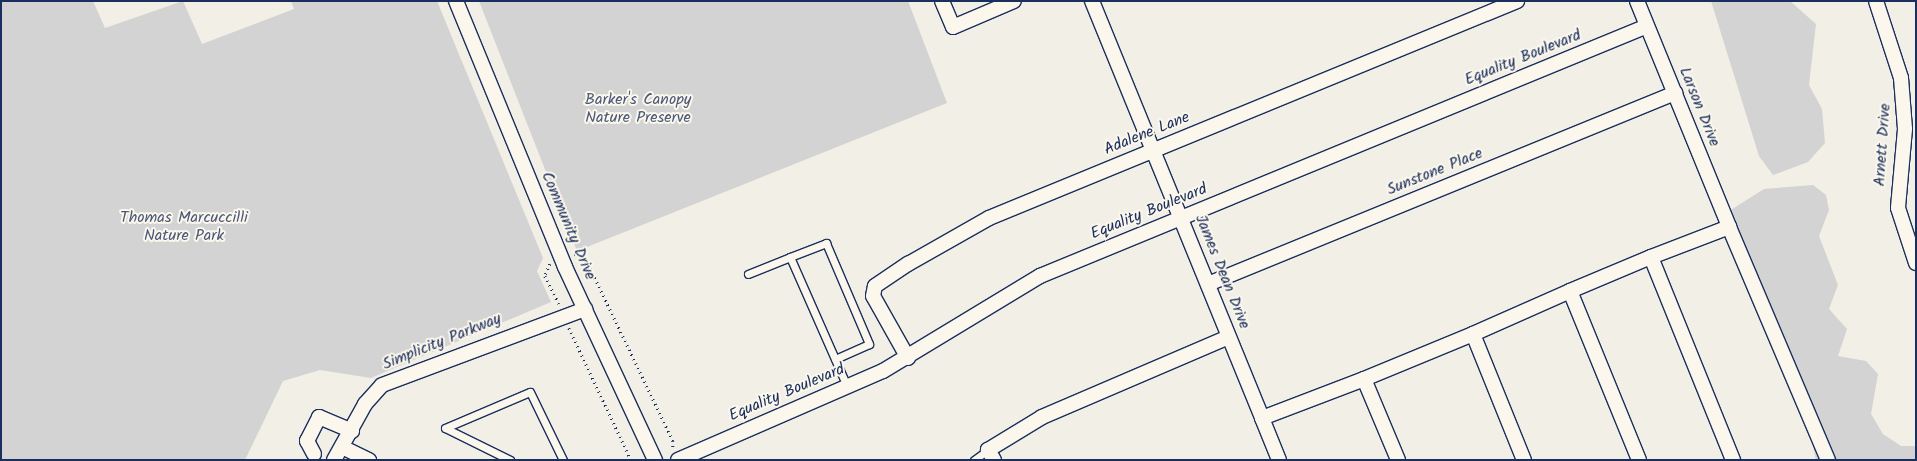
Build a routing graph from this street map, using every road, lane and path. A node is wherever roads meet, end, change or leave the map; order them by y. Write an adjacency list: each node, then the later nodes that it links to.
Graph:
1 (456, 1): 20 (street, Community Drive)
2 (942, 1): 3 (street)
3 (1014, 1)
4 (1092, 1): 10 (street, James Dean Drive)
5 (1517, 1): 10 (street, Adalene Lane)
6 (1637, 1): 8 (street, Larson Drive)
7 (1876, 1): 16 (street, Arnett Drive)
8 (1647, 26): 9 (street, Larson Drive); 11 (street, Equality Boulevard)
9 (1674, 94): 12 (street, Larson Drive); 18 (street, Sunstone Place)
10 (1153, 150): 11 (street, James Dean Drive); 25 (street, Adalene Lane)
11 (1181, 218): 18 (street, James Dean Drive); 25 (street, Equality Boulevard)
12 (1729, 226): 15 (street); 47 (street, Larson Drive)
13 (571, 253): 32 (path)
14 (790, 257): 17 (lane); 24 (lane); 24 (lane)
15 (1651, 257): 19 (street); 46 (street)
16 (1916, 263)
17 (748, 274)
18 (1208, 284): 23 (street, James Dean Drive)
19 (1570, 292): 22 (street); 45 (street)
20 (585, 309): 21 (street, Simplicity Parkway); 40 (street, Community Drive)
21 (564, 316): 29 (street, Simplicity Parkway); 39 (path)
22 (1473, 334): 26 (street); 44 (street)
23 (1229, 337): 28 (street, James Dean Drive); 31 (street)
24 (836, 358): 27 (lane)
25 (908, 358): 27 (street, Equality Boulevard)
26 (1364, 379): 28 (street); 43 (street)
27 (847, 386): 32 (street, Equality Boulevard)
28 (1262, 418): 42 (street, James Dean Drive)
29 (352, 431): 30 (street); 33 (street)
30 (344, 448): 35 (street); 36 (street)
31 (991, 455): 41 (lane)
32 (677, 456)
33 (313, 457): 34 (street)
34 (330, 460)
35 (334, 460)
36 (369, 460)
37 (510, 460): 38 (lane)
38 (562, 460)
39 (631, 460)
40 (655, 460)
41 (974, 460)
42 (1279, 460)
43 (1398, 460)
44 (1524, 460)
45 (1639, 460)
46 (1733, 460)
47 (1828, 460)

